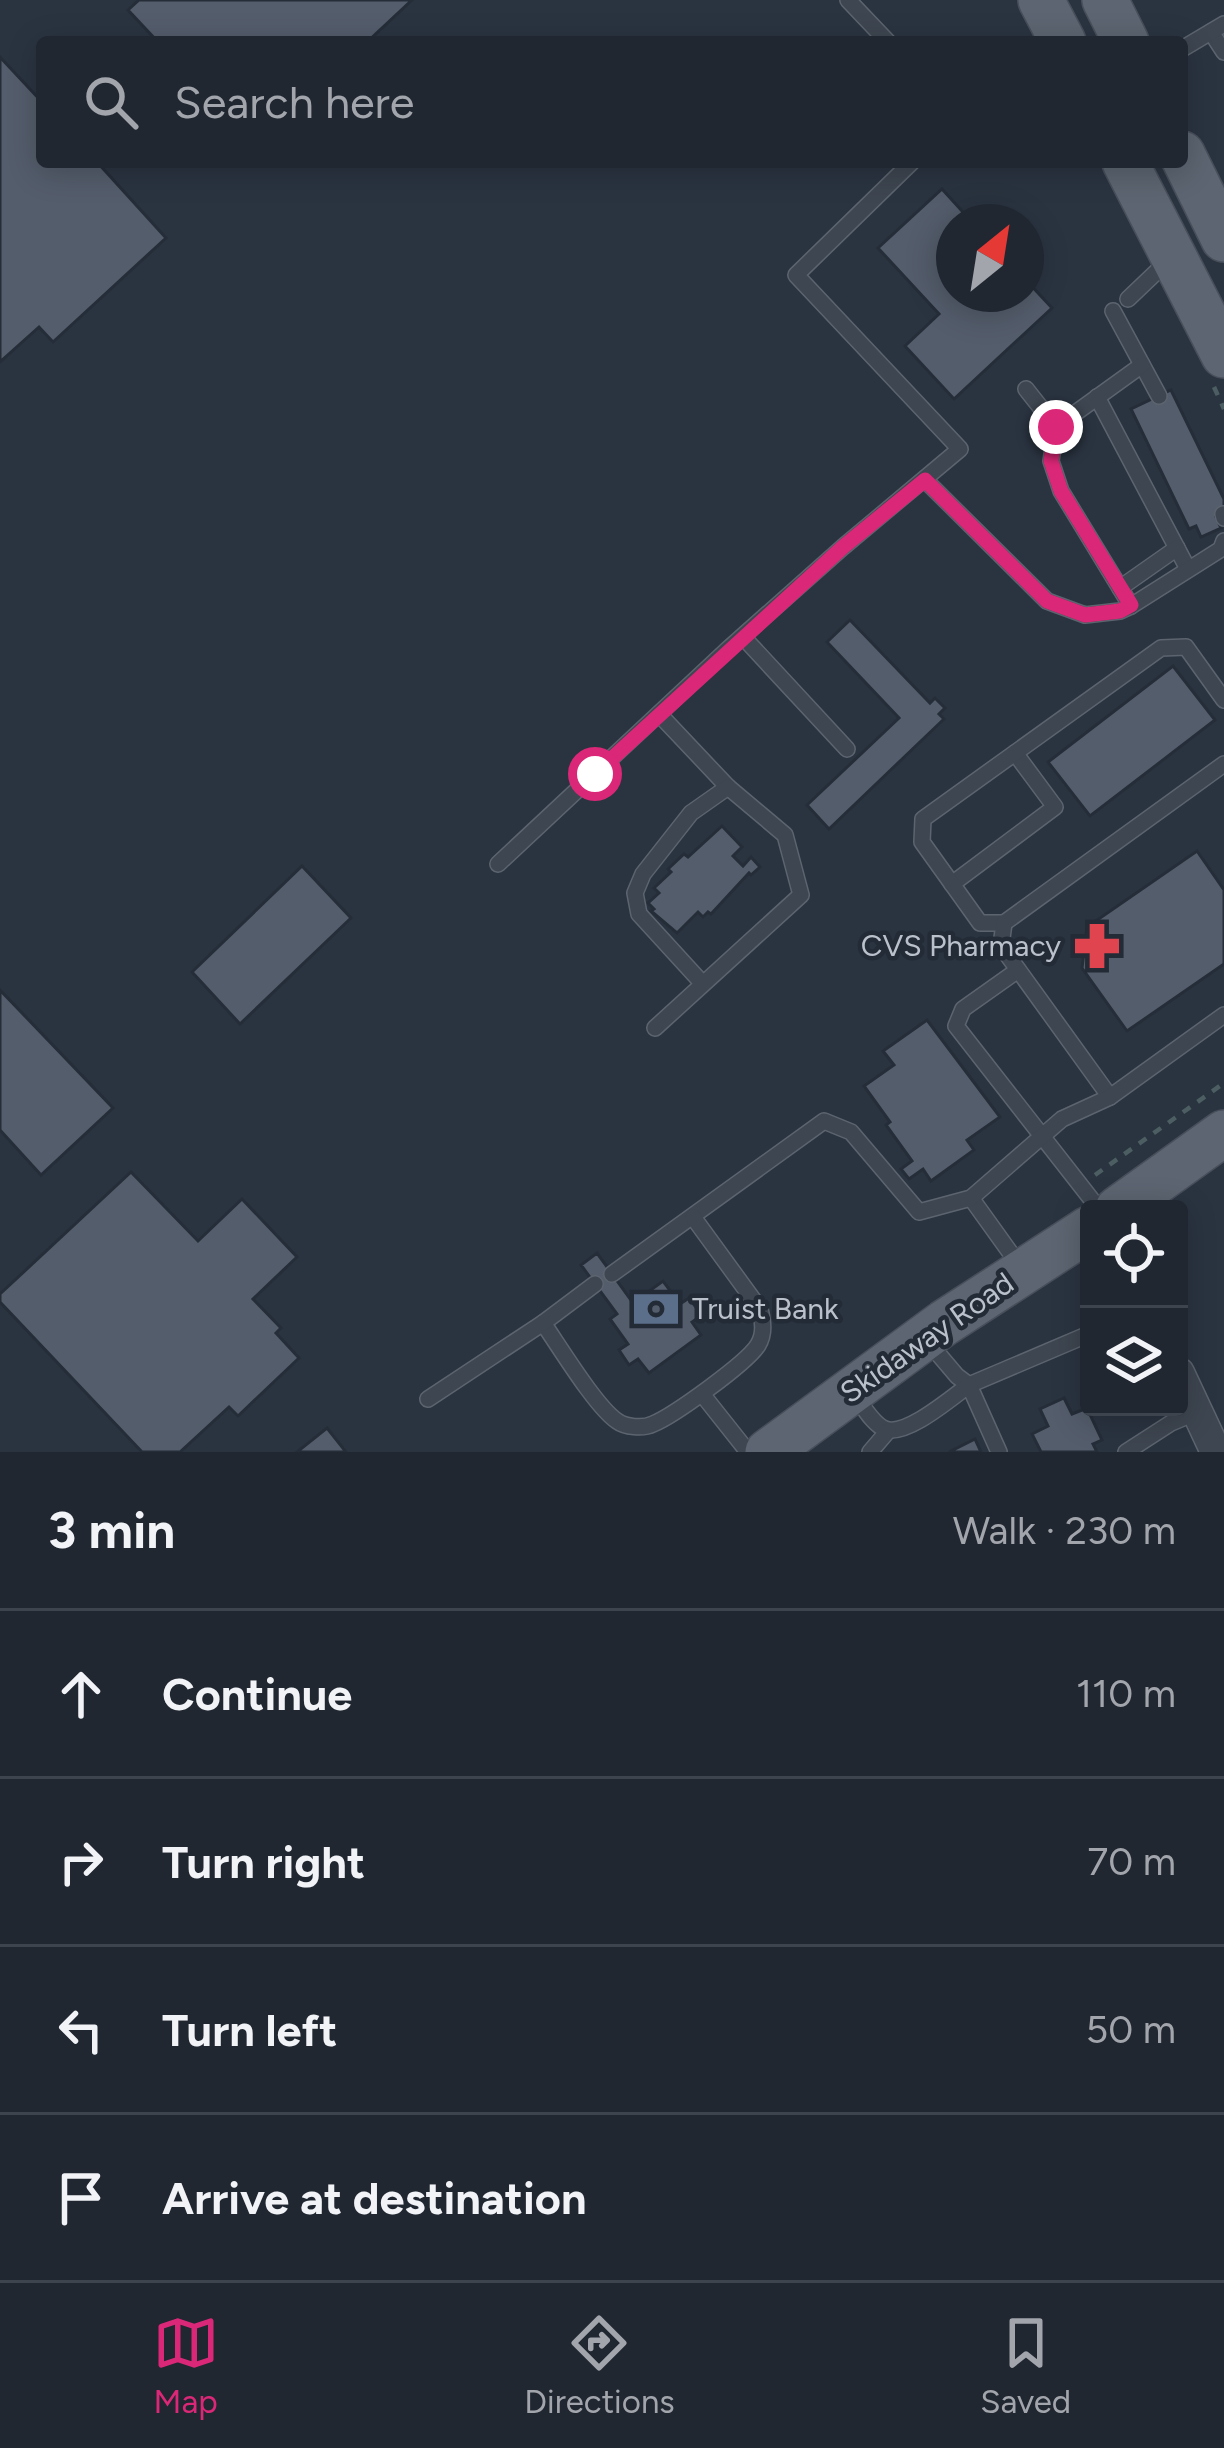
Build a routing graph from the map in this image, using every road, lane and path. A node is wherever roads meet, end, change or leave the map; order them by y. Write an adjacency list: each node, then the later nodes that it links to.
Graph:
1 (848, 0): 5 (lane)
2 (1041, 0): 6 (main road)
3 (1105, 0): 7 (main road)
4 (1217, 28): 8 (lane); 9 (lane)
5 (883, 36)
6 (1060, 36)
7 (1123, 36)
8 (1188, 45)
9 (1224, 52)
10 (1188, 166): 13 (main road)
11 (906, 168): 23 (lane)
12 (1128, 168): 14 (main road)
13 (1224, 238)
14 (1173, 256): 15 (lane); 17 (main road)
15 (1128, 299)
16 (1113, 311): 18 (lane)
17 (1224, 355)
18 (1142, 364): 20 (lane); 21 (lane)
19 (1026, 389): 22 (lane)
20 (1159, 396)
21 (1097, 398): 22 (lane); 25 (lane)
22 (1056, 427): 27 (lane)
23 (925, 480): 28 (lane); 29 (lane)
24 (1224, 541): 26 (lane)
25 (1177, 548): 26 (lane); 27 (lane)
26 (1189, 569): 28 (lane)
27 (1120, 588): 28 (lane)
28 (1131, 605)
29 (744, 638): 31 (lane); 32 (lane)
30 (1224, 700): 33 (lane)
31 (659, 714): 35 (lane); 36 (lane)
32 (847, 749)
33 (1016, 753): 37 (lane); 37 (lane)
34 (1224, 764): 38 (lane)
35 (728, 787): 40 (lane); 40 (lane)
36 (498, 864)
37 (952, 884): 38 (lane)
38 (1004, 923): 39 (lane)
39 (1018, 970): 44 (lane); 46 (lane)
40 (703, 984): 42 (lane)
41 (1224, 1015): 44 (lane)
42 (655, 1028)
43 (1224, 1083): 47 (path)
44 (1110, 1097): 46 (lane)
45 (1224, 1133): 47 (main road)
46 (1041, 1137): 48 (lane); 49 (lane)
47 (1106, 1192)
48 (971, 1198): 50 (lane); 52 (lane)
49 (1092, 1200)
50 (693, 1217): 53 (lane); 61 (lane)
51 (1080, 1234): 52 (main road, Skidaway Road)
52 (1023, 1271): 56 (main road, Skidaway Road)
53 (612, 1274)
54 (595, 1284): 55 (lane)
55 (543, 1323): 61 (lane); 62 (lane)
56 (924, 1337): 58 (lane); 59 (main road, Skidaway Road)
57 (1080, 1338): 58 (lane)
58 (969, 1385): 64 (lane); 68 (lane)
59 (851, 1391): 64 (lane); 66 (main road, Skidaway Road)
60 (1188, 1392): 63 (street)
61 (702, 1394): 65 (lane)
62 (428, 1399)
63 (1197, 1412): 69 (lane); 70 (street)
64 (888, 1431): 67 (lane)
65 (748, 1452)
66 (768, 1452)
67 (869, 1452)
68 (999, 1452)
69 (1126, 1452)
70 (1216, 1452)

